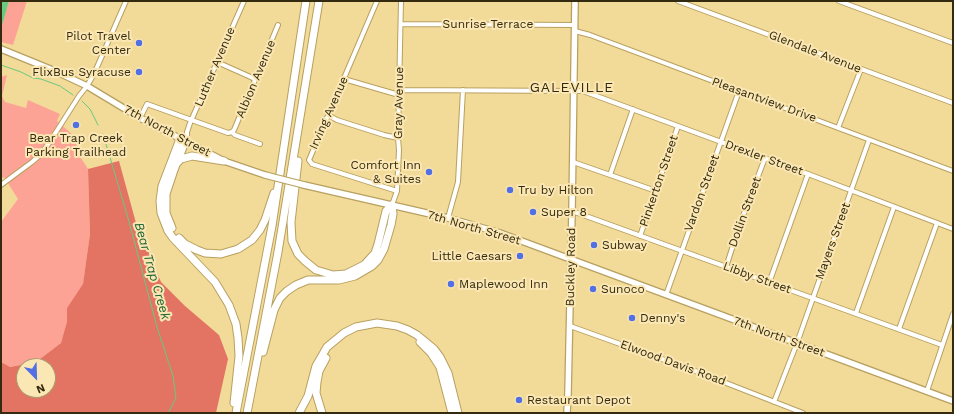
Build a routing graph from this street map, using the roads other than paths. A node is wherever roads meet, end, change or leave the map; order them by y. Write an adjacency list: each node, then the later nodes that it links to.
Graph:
1 (126, 1): 21 (street)
2 (244, 1): 16 (street, Luther Avenue)
3 (306, 1): 40 (highway)
4 (319, 1): 20 (highway)
5 (377, 1): 19 (street, Irving Avenue)
6 (401, 1): 10 (street, Gray Avenue)
7 (575, 1): 11 (street, Buckley Road)
8 (678, 1): 17 (street, Glendale Avenue)
9 (839, 1): 14 (street)
10 (401, 24): 11 (street, Sunrise Terrace); 25 (street, Gray Avenue)
11 (575, 24): 13 (street, Buckley Road)
12 (278, 25): 18 (street, Albion Avenue)
13 (575, 31): 23 (street, Buckley Road); 24 (street, Pleasantview Drive)
14 (953, 43)
15 (1, 49): 21 (street, 7th North Street)
16 (217, 62): 18 (street); 30 (street, Luther Avenue)
17 (861, 69): 26 (street, Glendale Avenue); 32 (street)
18 (255, 79): 33 (street, Albion Avenue)
19 (344, 79): 25 (street, Drexler Street); 28 (street, Irving Avenue)
20 (307, 80): 51 (highway); 75 (highway)
21 (87, 86): 29 (street, 7th North Street); 47 (street)
22 (463, 90): 23 (street, Drexler Street); 25 (street, Drexler Street); 54 (street)
23 (574, 90): 27 (street, Drexler Street); 42 (street, Buckley Road)
24 (739, 91): 32 (street, Pleasantview Drive); 37 (street, Vardon Street)
25 (399, 93): 34 (street, Gray Avenue)
26 (953, 104)
27 (633, 109): 31 (street, Drexler Street); 46 (street)
28 (328, 115): 34 (street); 49 (street, Irving Avenue)
29 (140, 118): 30 (street); 35 (street, 7th North Street)
30 (192, 120): 33 (street); 35 (street, Luther Avenue)
31 (678, 126): 37 (street, Drexler Street); 50 (street, Pinkerton Street)
32 (838, 128): 36 (street, Pleasantview Drive)
33 (232, 132): 38 (street)
34 (398, 138): 49 (street, Gray Avenue)
35 (183, 140): 41 (street, 7th North Street); 43 (highway); 73 (highway)
36 (869, 140): 44 (street, Pleasantview Drive); 48 (street, Mayers Street)
37 (721, 142): 39 (street, Drexler Street); 58 (street, Vardon Street)
38 (260, 144)
39 (765, 158): 45 (street, Drexler Street); 60 (street, Dollin Street)
40 (283, 160): 43 (highway); 74 (highway)
41 (224, 161): 43 (highway); 51 (street, 7th North Street, bridge)
42 (573, 162): 46 (street); 53 (street, Buckley Road)
43 (177, 163)
44 (953, 171)
45 (808, 174): 48 (street, Drexler Street); 61 (street)
46 (610, 175): 50 (street)
47 (1, 184)
48 (851, 190): 52 (street, Drexler Street); 63 (street, Mayers Street)
49 (397, 191): 51 (street, Gray Avenue)
50 (656, 191): 57 (street, Pinkerton Street)
51 (392, 205): 54 (street, 7th North Street); 75 (highway)
52 (894, 207): 55 (street, Drexler Street); 64 (street)
53 (572, 211): 57 (street, Libby Street); 59 (street, Buckley Road)
54 (448, 218): 59 (street, 7th North Street)
55 (937, 223): 56 (street, Drexler Street); 67 (street)
56 (953, 229)
57 (640, 236): 58 (street, Libby Street)
58 (682, 251): 60 (street, Libby Street); 62 (street, Vardon Street)
59 (571, 260): 62 (street, 7th North Street); 66 (street, Buckley Road)
60 (726, 267): 61 (street, Libby Street)
61 (769, 282): 63 (street, Libby Street)
62 (666, 295): 68 (street, 7th North Street)
63 (812, 298): 64 (street, Libby Street); 68 (street, Mayers Street)
64 (856, 313): 67 (street, Libby Street)
65 (953, 314): 69 (street)
66 (570, 326): 72 (street, Elwood Davis Road); 80 (street, Buckley Road)
67 (899, 329): 69 (street, Libby Street)
68 (797, 343): 70 (street, 7th North Street); 72 (street)
69 (942, 345): 70 (street)
70 (927, 391): 71 (street, 7th North Street)
71 (953, 401)
72 (774, 402): 81 (street, Elwood Davis Road)
73 (233, 413)
74 (236, 413)
75 (247, 413)
76 (299, 413): 79 (highway)
77 (322, 413): 78 (highway)
78 (452, 413)
79 (458, 413)
80 (567, 413)
81 (803, 413)

